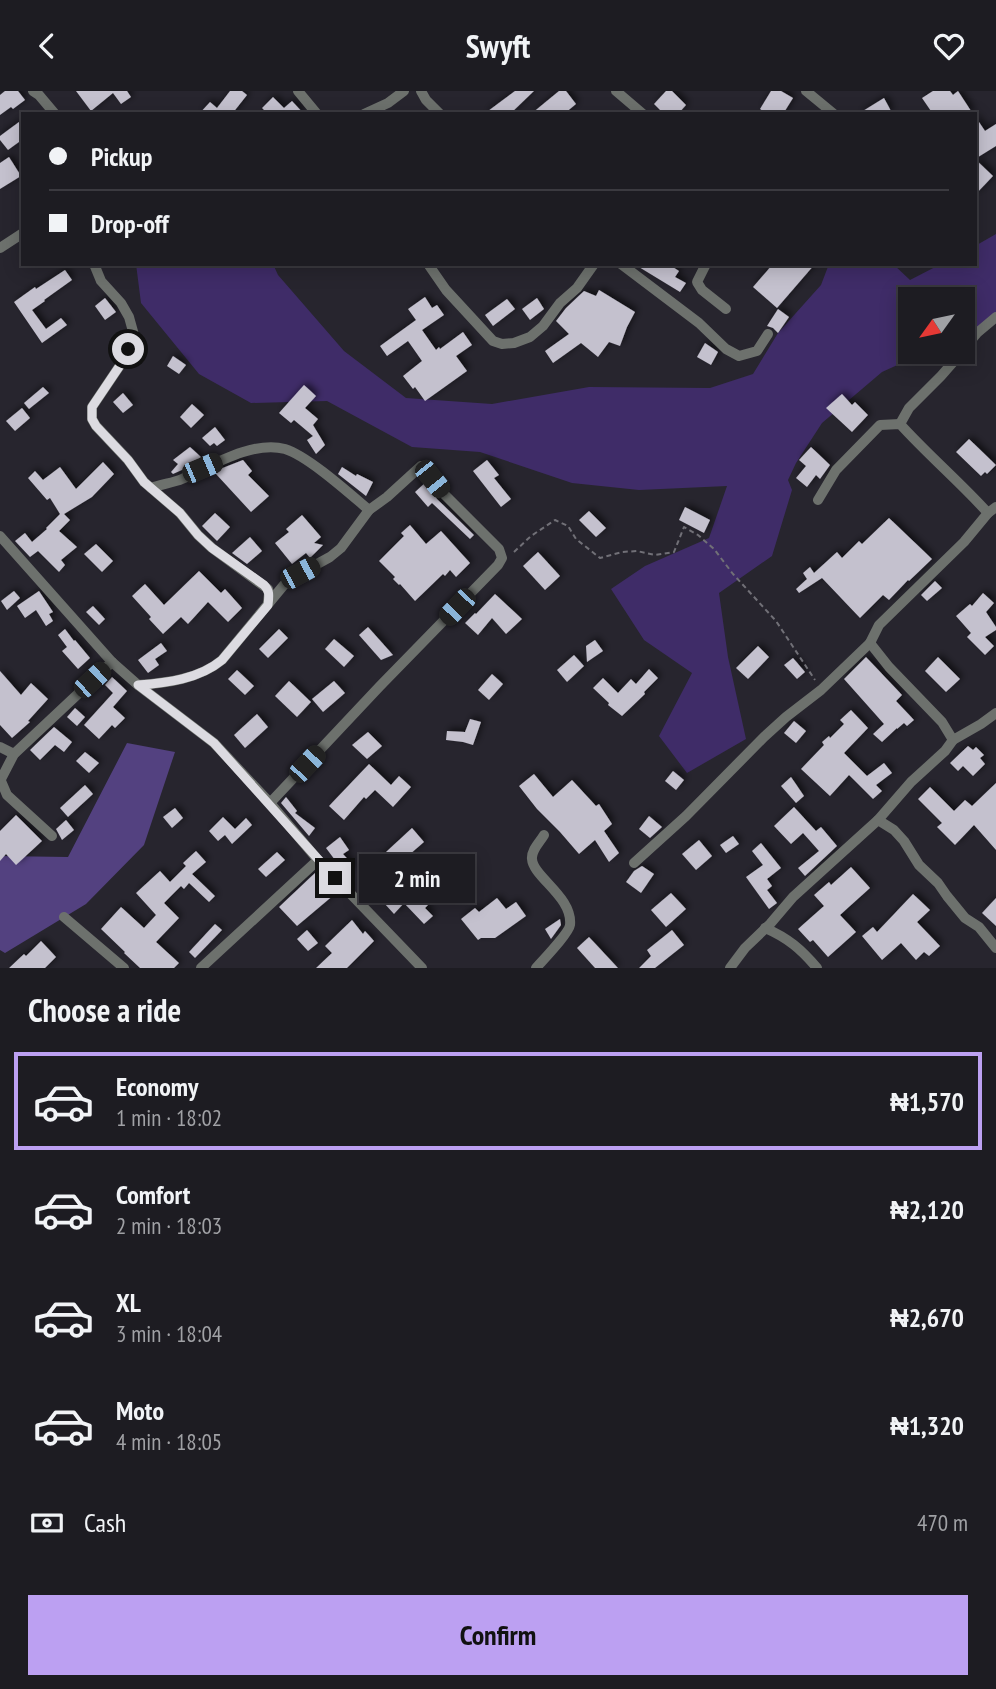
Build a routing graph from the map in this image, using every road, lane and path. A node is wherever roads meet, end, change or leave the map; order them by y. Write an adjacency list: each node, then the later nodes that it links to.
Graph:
1 (33, 91): 7 (street)
2 (298, 91): 8 (street)
3 (404, 91): 9 (street)
4 (421, 91): 10 (street)
5 (616, 91): 11 (street)
6 (806, 91): 12 (street)
7 (53, 112)
8 (315, 112)
9 (368, 112)
10 (438, 112)
11 (641, 112)
12 (832, 112)
13 (21, 234): 14 (street)
14 (0, 248)
15 (95, 266): 26 (street)
16 (429, 266): 17 (street)
17 (593, 266)
18 (624, 266): 22 (street)
19 (705, 266): 20 (street)
20 (726, 309)
21 (996, 317): 23 (street)
22 (768, 334)
23 (975, 335)
24 (951, 364): 25 (street)
25 (901, 424): 27 (street); 29 (street)
26 (151, 488): 28 (street); 32 (street)
27 (818, 500)
28 (369, 510): 31 (street); 32 (street)
29 (992, 510): 33 (street)
30 (0, 536): 34 (street)
31 (502, 558): 36 (path); 42 (street)
32 (268, 605): 35 (street)
33 (870, 643): 36 (street); 38 (street)
34 (112, 662): 35 (street); 40 (street)
35 (138, 685): 42 (street)
36 (821, 690): 47 (street)
37 (996, 713): 38 (street)
38 (953, 740): 43 (street)
39 (0, 747): 40 (street)
40 (14, 754): 41 (street)
41 (0, 781): 45 (street)
42 (270, 803): 46 (street)
43 (878, 820): 49 (street); 50 (street)
44 (544, 835): 54 (street)
45 (51, 836)
46 (318, 860): 51 (street); 53 (street)
47 (634, 863)
48 (64, 918): 52 (street)
49 (765, 928): 55 (street); 56 (street)
50 (996, 948)
51 (207, 966)
52 (124, 968)
53 (422, 968)
54 (536, 968)
55 (730, 968)
56 (817, 968)

